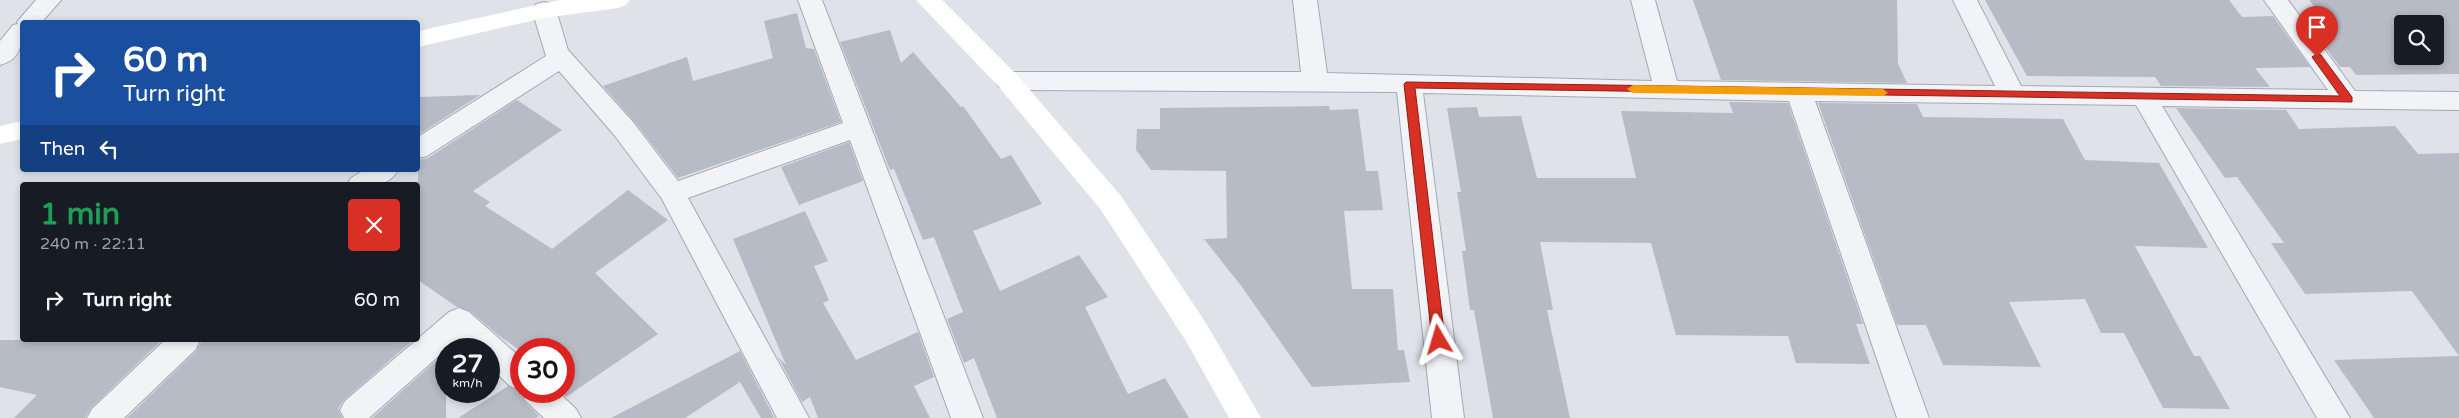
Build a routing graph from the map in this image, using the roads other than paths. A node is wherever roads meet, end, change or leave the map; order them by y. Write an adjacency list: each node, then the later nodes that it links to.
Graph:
1 (49, 0): 11 (street)
2 (569, 0): 10 (main road)
3 (618, 0): 10 (main road)
4 (810, 0): 25 (street)
5 (928, 0): 16 (main road)
6 (1306, 0): 17 (street)
7 (1643, 0): 19 (street)
8 (1965, 0): 21 (street)
9 (2276, 0): 23 (street)
10 (544, 10): 13 (main road); 15 (street)
11 (32, 20)
12 (20, 33): 14 (street)
13 (420, 39)
14 (0, 57)
15 (561, 58): 28 (street); 31 (street)
16 (1008, 81): 17 (street); 40 (main road)
17 (1315, 81): 18 (street)
18 (1409, 84): 19 (street); 41 (street)
19 (1666, 90): 20 (street)
20 (1799, 92): 21 (street); 42 (street)
21 (2012, 94): 22 (street)
22 (2144, 97): 23 (street); 43 (street)
23 (2348, 100): 24 (street)
24 (2459, 101)
25 (858, 127): 31 (street); 39 (street)
26 (20, 130): 27 (main road)
27 (0, 135)
28 (420, 148)
29 (382, 172): 30 (street)
30 (366, 182)
31 (672, 193): 38 (street)
32 (183, 342): 36 (street)
33 (510, 367): 35 (street)
34 (549, 403): 37 (street)
35 (356, 410)
36 (103, 418)
37 (565, 418)
38 (793, 418)
39 (967, 418)
40 (1245, 418)
41 (1448, 418)
42 (1913, 418)
43 (2334, 418)

